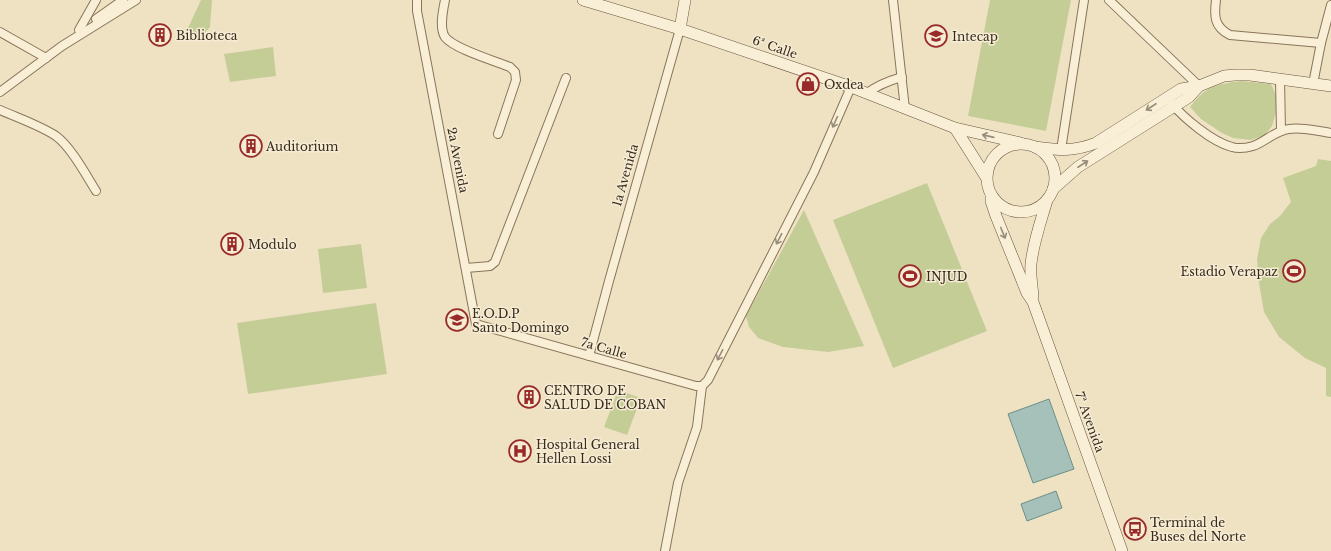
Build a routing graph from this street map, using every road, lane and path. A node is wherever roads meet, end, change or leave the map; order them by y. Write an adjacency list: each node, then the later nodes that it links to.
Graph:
1 (96, 0): 14 (street)
2 (123, 0): 14 (street)
3 (136, 0): 17 (street)
4 (417, 0): 44 (street, 2a Avenida)
5 (445, 0): 35 (street)
6 (583, 0): 13 (main road, 6ª Calle)
7 (685, 0): 13 (main road, 1a Avenida)
8 (893, 0): 19 (street)
9 (1084, 0): 38 (street)
10 (1109, 0): 24 (street)
11 (1216, 0): 16 (street)
12 (1331, 5): 16 (street)
13 (680, 28): 23 (main road, 6ª Calle); 47 (street, 1a Avenida)
14 (79, 30): 17 (street)
15 (0, 32): 18 (street)
16 (1321, 42): 22 (street)
17 (62, 46): 18 (street)
18 (46, 58): 26 (street)
19 (902, 77): 27 (street); 30 (street)
20 (566, 78): 44 (street)
21 (1280, 79): 22 (main road); 24 (main road); 33 (street)
22 (1313, 84): 25 (main road)
23 (851, 86): 27 (main road, 6ª Calle); 48 (street, one-way to 48)
24 (1199, 86): 28 (main road); 29 (main road)
25 (1331, 86)
26 (0, 92)
27 (866, 93): 30 (main road, 6ª Calle)
28 (1166, 98): 29 (street); 38 (main road, one-way to 38)
29 (1174, 106): 33 (street); 40 (main road, one-way to 29)
30 (906, 109): 32 (main road, 6ª Calle)
31 (0, 110): 41 (street)
32 (956, 128): 36 (main road, 6ª Calle, one-way to 32); 39 (main road)
33 (1281, 131): 34 (street)
34 (1331, 133)
35 (498, 134)
36 (1021, 143): 37 (main road); 39 (main road)
37 (1035, 147): 38 (main road); 40 (main road)
38 (1061, 150)
39 (986, 177): 42 (main road)
40 (1053, 189): 43 (main road)
41 (96, 191)
42 (991, 196): 43 (main road); 45 (main road, 7ª Avenida, one-way to 45)
43 (1047, 200): 45 (main road, 7ª Avenida)
44 (466, 268): 46 (street, 2a Avenida)
45 (1033, 302): 50 (main road, 7ª Avenida)
46 (476, 324): 47 (street, 7a Calle)
47 (589, 356): 48 (street, 7a Calle)
48 (702, 386): 49 (street)
49 (665, 551)
50 (1122, 551)

